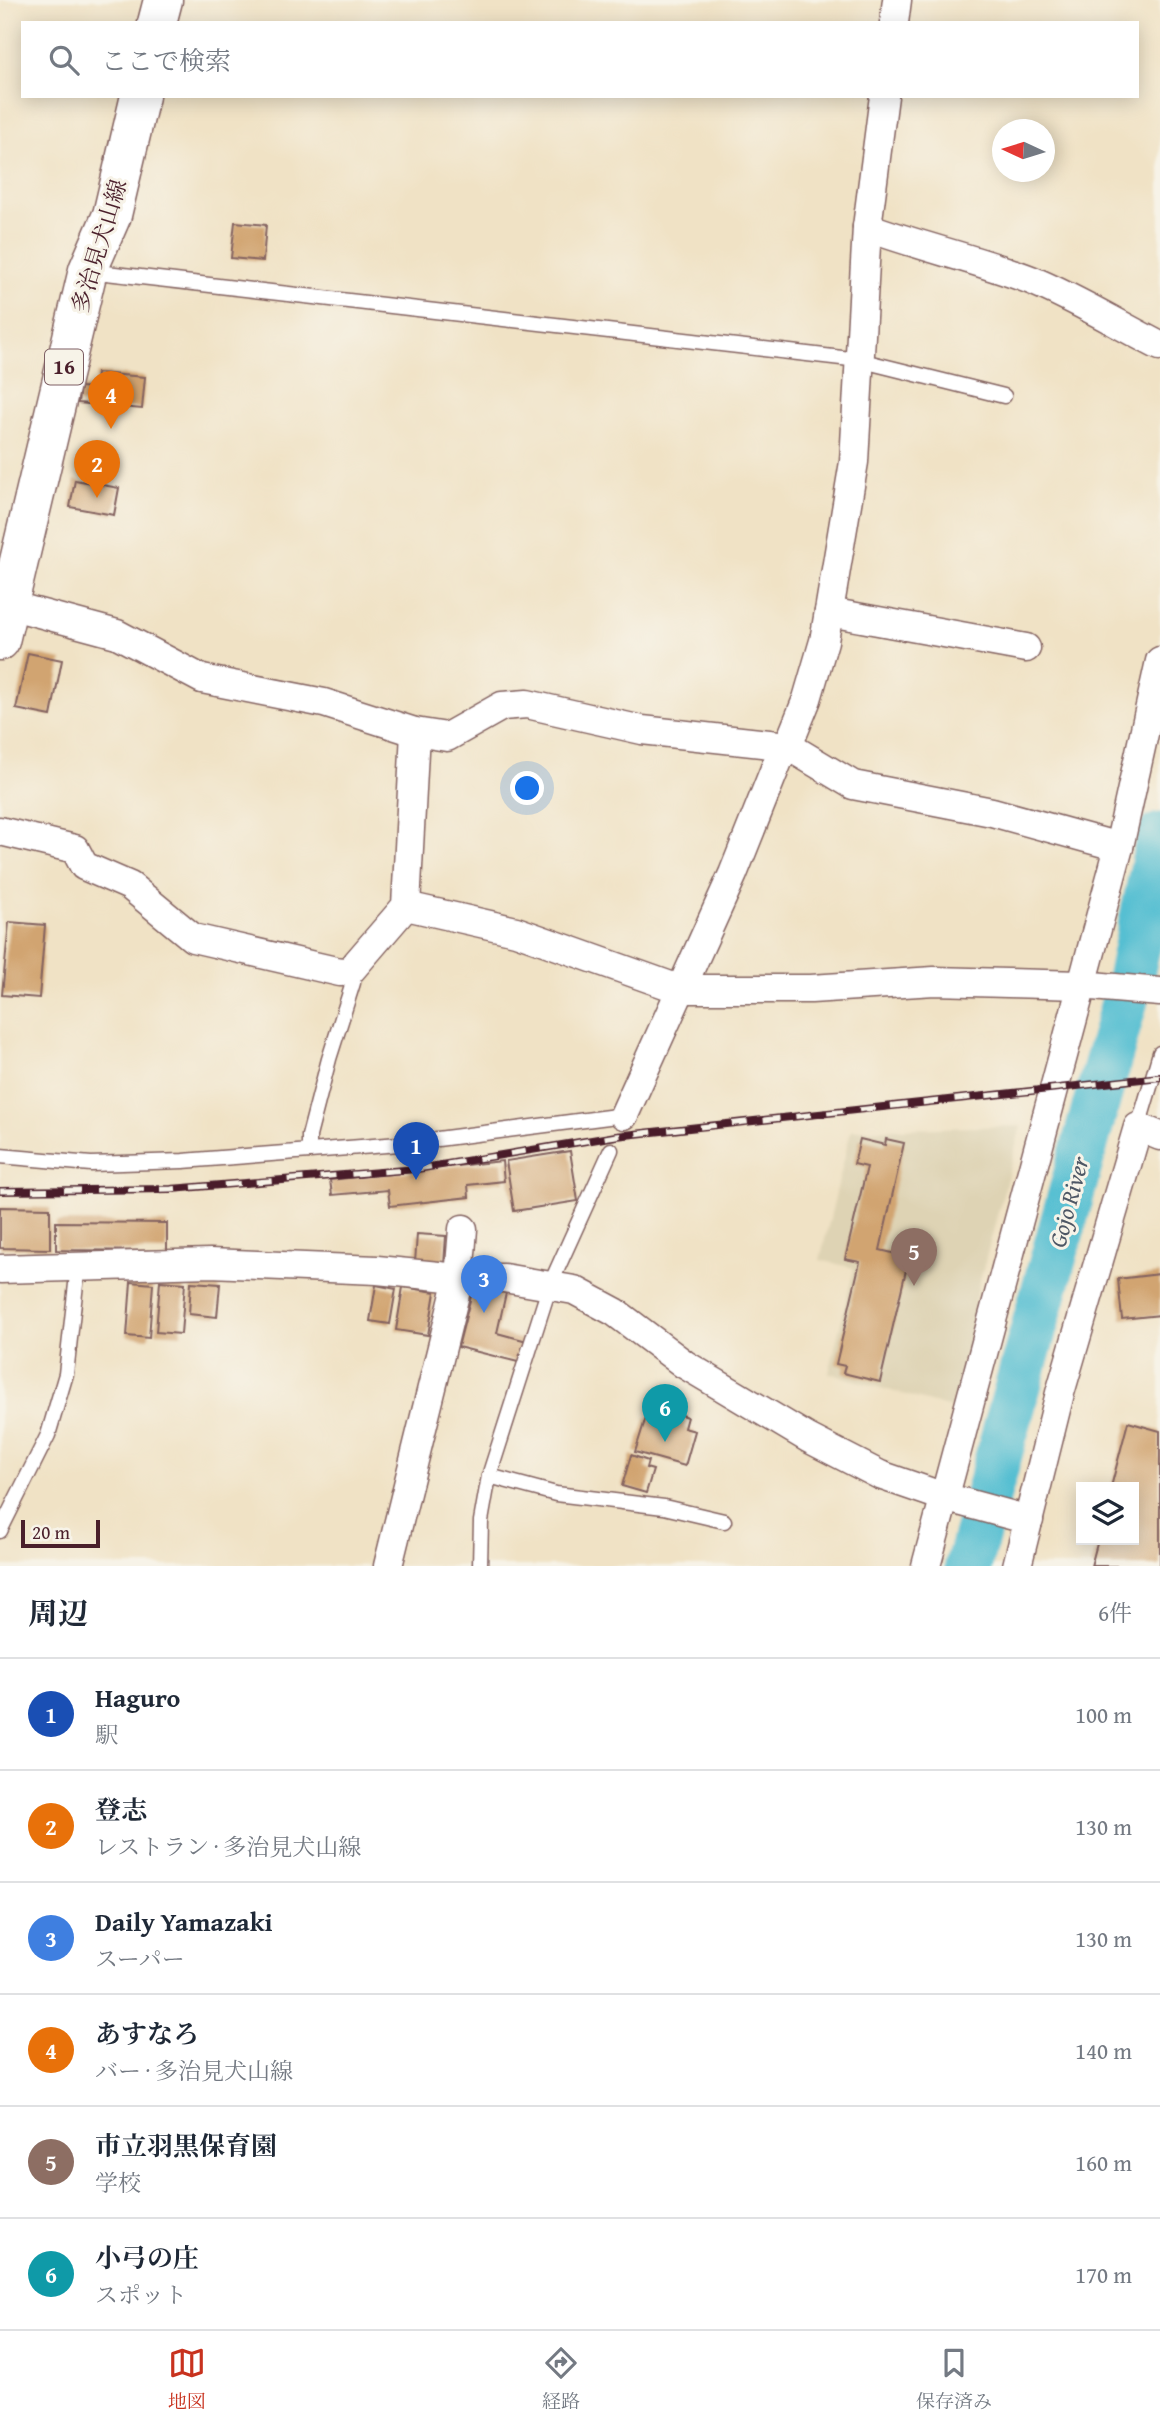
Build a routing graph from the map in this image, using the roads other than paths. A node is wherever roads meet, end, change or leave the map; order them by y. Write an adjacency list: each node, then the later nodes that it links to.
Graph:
1 (163, 0): 3 (main road)
2 (897, 0): 4 (street)
3 (158, 21)
4 (894, 21)
5 (140, 98): 8 (main road, 多治見犬山線 / 16)
6 (884, 98): 7 (street)
7 (867, 228): 9 (street); 10 (street)
8 (88, 271): 10 (lane); 13 (main road, 多治見犬山線 / 16)
9 (1160, 345)
10 (859, 360): 11 (lane); 12 (street)
11 (1004, 396)
12 (829, 612): 14 (street); 17 (street)
13 (2, 632): 16 (street)
14 (1026, 648)
15 (1160, 661): 19 (street)
16 (415, 732): 17 (street); 20 (street)
17 (788, 746): 19 (street); 23 (street)
18 (0, 831): 21 (street)
19 (1119, 847): 22 (street)
20 (406, 906): 21 (street); 23 (street)
21 (350, 971): 29 (lane)
22 (1087, 986): 23 (street); 24 (street); 37 (street)
23 (680, 989): 26 (street)
24 (1160, 992)
25 (1160, 1053): 27 (lane)
26 (624, 1115): 29 (lane)
27 (1149, 1132): 38 (street)
28 (611, 1150): 35 (lane)
29 (309, 1151): 30 (lane)
30 (0, 1156)
31 (463, 1229): 34 (street)
32 (78, 1266): 33 (street); 34 (street); 40 (lane)
33 (0, 1269)
34 (459, 1278): 35 (street); 41 (street)
35 (550, 1285): 36 (lane); 37 (street)
36 (489, 1476): 39 (lane); 42 (lane)
37 (950, 1498): 38 (street); 43 (street)
38 (1029, 1520): 44 (street)
39 (724, 1521)
40 (0, 1531)
41 (388, 1566)
42 (480, 1566)
43 (926, 1566)
44 (1017, 1566)

